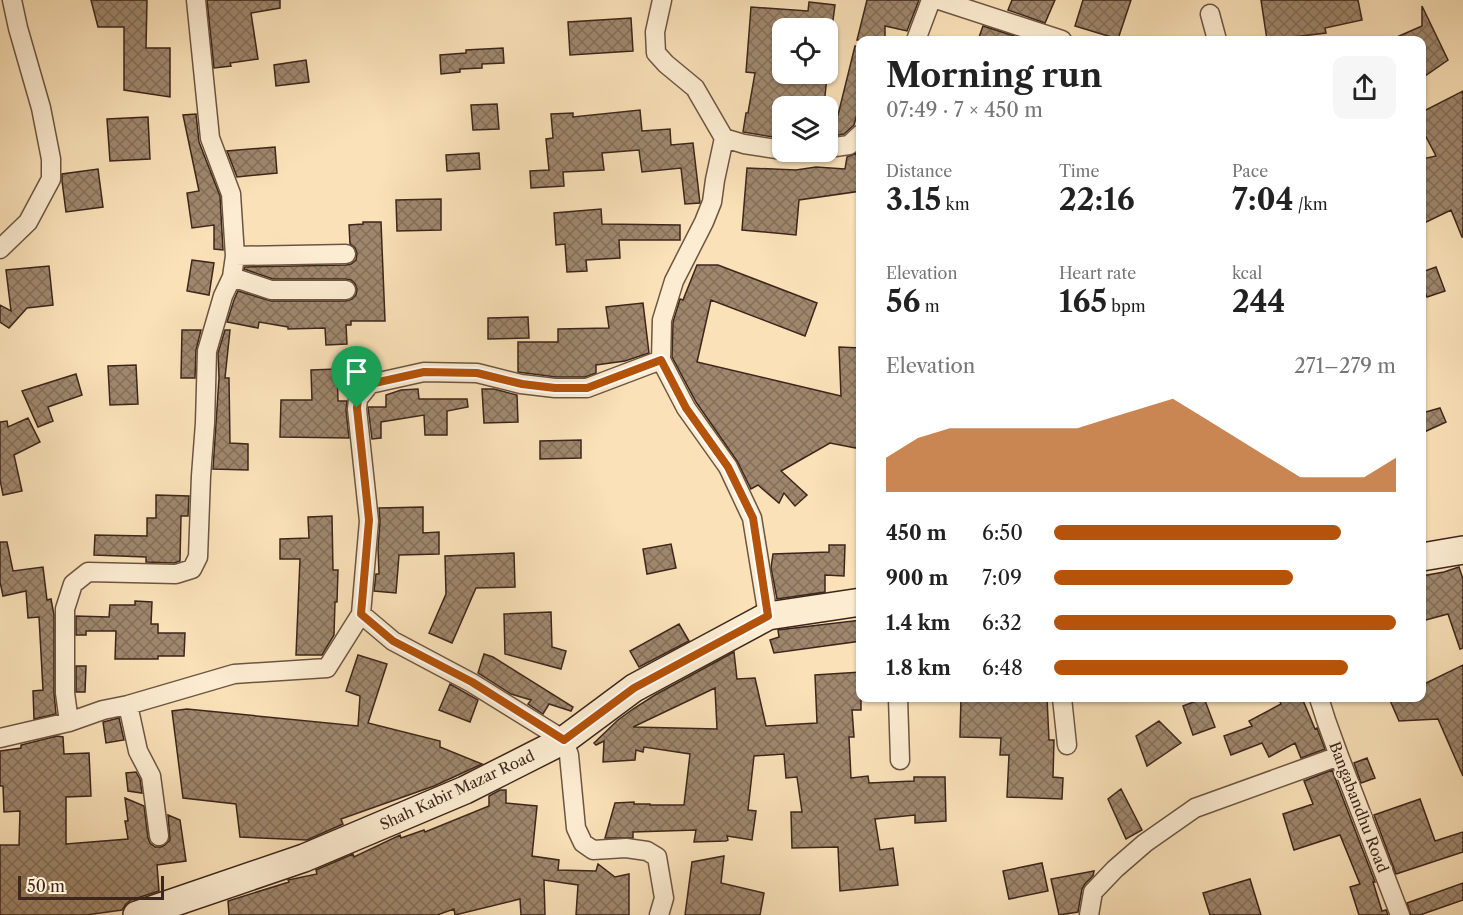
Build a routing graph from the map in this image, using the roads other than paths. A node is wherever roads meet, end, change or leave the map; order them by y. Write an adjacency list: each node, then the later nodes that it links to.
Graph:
1 (12, 0): 14 (street)
2 (196, 0): 16 (street)
3 (662, 0): 10 (street)
4 (932, 0): 7 (street)
5 (939, 0): 8 (street)
6 (1210, 14): 9 (street)
7 (918, 36)
8 (1050, 36)
9 (1216, 36)
10 (724, 138): 13 (street); 19 (street)
11 (856, 139): 12 (street)
12 (838, 147)
13 (772, 148)
14 (0, 249)
15 (346, 254): 16 (street)
16 (235, 256): 17 (street)
17 (232, 277): 18 (street); 29 (street)
18 (346, 290)
19 (661, 360): 23 (street); 24 (street)
20 (1463, 550): 21 (street)
21 (1426, 555)
22 (856, 603): 24 (street, Shah Kabir Mazar Road)
23 (361, 614): 28 (street); 31 (street)
24 (768, 616): 31 (street, Shah Kabir Mazar Road)
25 (898, 702): 34 (street)
26 (1062, 702): 32 (street)
27 (1320, 702): 33 (street, Bangabandhu Road)
28 (128, 705): 29 (street); 35 (street)
29 (69, 723): 30 (street)
30 (0, 738)
31 (564, 740): 36 (street, Shah Kabir Mazar Road); 37 (street)
32 (1067, 745)
33 (1340, 756): 38 (street); 39 (street, Bangabandhu Road)
34 (900, 760)
35 (159, 836)
36 (137, 915)
37 (659, 915)
38 (1089, 915)
39 (1400, 915)

